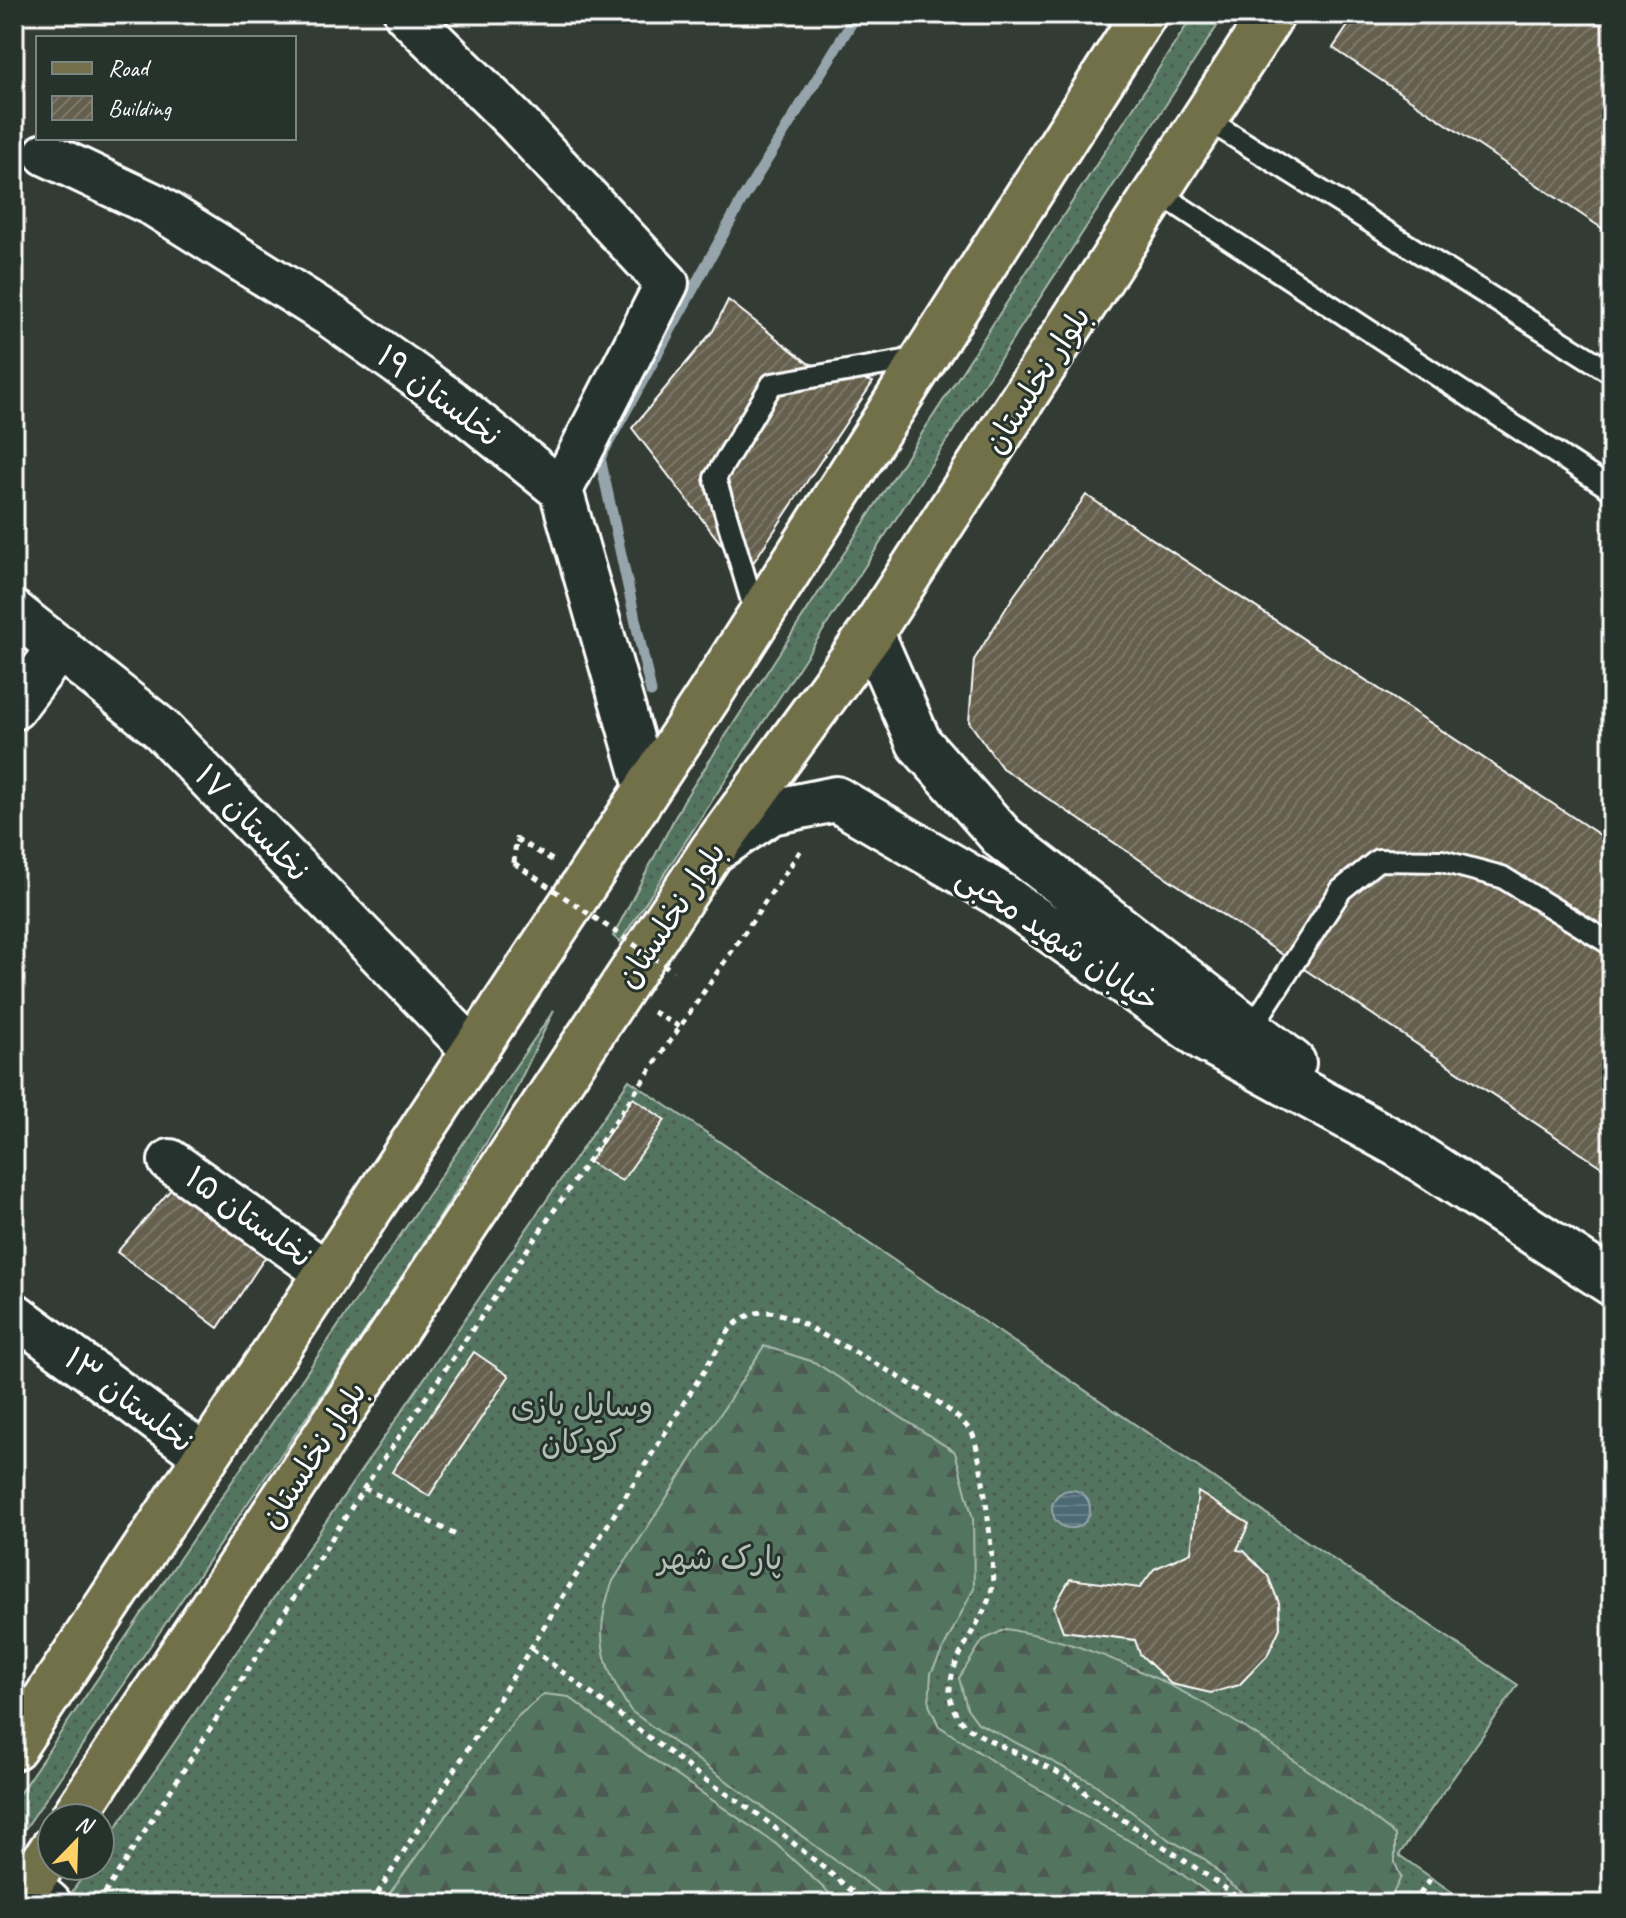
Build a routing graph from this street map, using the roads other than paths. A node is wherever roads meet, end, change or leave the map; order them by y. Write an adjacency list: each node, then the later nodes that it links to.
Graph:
1 (406, 14): 9 (street)
2 (1144, 14): 7 (main road)
3 (1272, 14): 4 (main road, بلوار نخلستان)
4 (1206, 119): 6 (main road, بلوار نخلستان); 8 (lane)
5 (46, 154): 9 (street, نخلستان ۱۹)
6 (1159, 193): 10 (lane); 13 (main road, بلوار نخلستان)
7 (925, 357): 12 (main road); 12 (lane)
8 (1612, 373)
9 (561, 490): 16 (street)
10 (1612, 490)
11 (14, 612): 14 (street, نخلستان ۱۷)
12 (758, 619): 16 (main road)
13 (871, 633): 17 (main road, بلوار نخلستان); 19 (main road, خیابان شهید محبی)
14 (60, 647): 15 (street); 20 (street, نخلستان ۱۷)
15 (14, 708)
16 (646, 787): 20 (main road)
17 (712, 851): 21 (main road, خیابان شهید محبی); 28 (main road, بلوار نخلستان)
18 (1612, 945): 19 (lane)
19 (1250, 1030): 21 (main road, خیابان شهید محبی)
20 (474, 1051): 23 (main road)
21 (1399, 1145): 24 (main road, خیابان شهید محبی)
22 (170, 1161): 23 (street, نخلستان ۱۵)
23 (327, 1273): 26 (main road)
24 (1612, 1283)
25 (14, 1314): 26 (street, نخلستان ۱۳)
26 (206, 1457): 27 (main road)
27 (14, 1747)
28 (84, 1802)

